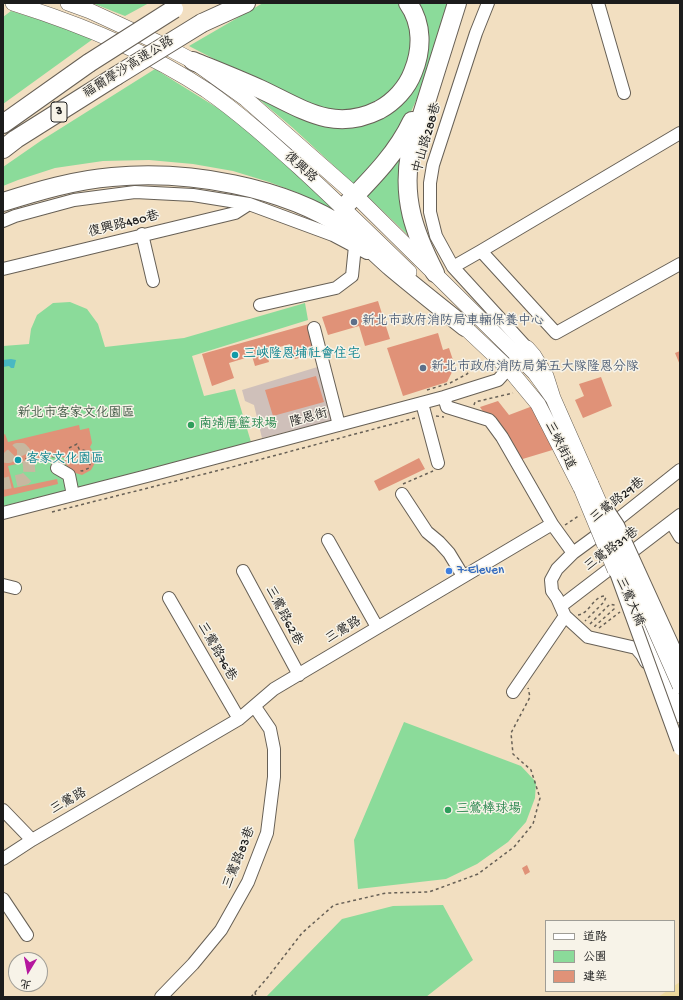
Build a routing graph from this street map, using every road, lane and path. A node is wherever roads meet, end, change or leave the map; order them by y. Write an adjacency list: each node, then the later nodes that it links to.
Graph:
1 (13, 3): 17 (main road, 復興路)
2 (68, 3): 12 (main road, 復興路)
3 (236, 3): 10 (highway, 福爾摩沙高速公路 / 3)
4 (246, 3): 10 (highway)
5 (408, 3): 12 (highway)
6 (457, 3): 11 (highway)
7 (488, 3): 26 (street, 中山路288巷)
8 (598, 3): 13 (street)
9 (179, 6): 14 (highway, 福爾摩沙高速公路 / 3, bridge)
10 (202, 23): 16 (highway, 福爾摩沙高速公路 / 3, bridge)
11 (445, 39): 17 (highway); 28 (highway)
12 (193, 61): 17 (main road, 復興路)
13 (624, 93)
14 (3, 124)
15 (680, 133): 23 (street)
16 (3, 149)
17 (349, 201): 28 (main road, 復興路); 31 (main road, 復興路)
18 (3, 202): 25 (highway)
19 (249, 204): 20 (street, 復興路480巷); 21 (street, 復興路480巷); 22 (street, 復興路480巷)
20 (3, 221)
21 (142, 234): 27 (street, 復興路480巷); 29 (street)
22 (355, 246): 25 (street, 復興路480巷); 30 (street)
23 (482, 251): 24 (street); 26 (street)
24 (680, 264)
25 (392, 267): 31 (highway)
26 (453, 267): 33 (street, 中山路288巷)
27 (3, 269)
28 (435, 273): 33 (main road, 復興路)
29 (153, 281)
30 (260, 305)
31 (465, 327): 34 (main road, 復興路)
32 (314, 328): 43 (street)
33 (523, 353): 34 (street, 隆恩街); 37 (main road, 復興路)
34 (509, 368): 36 (street, 隆恩街); 39 (main road, 復興路)
35 (519, 392): 41 (path)
36 (444, 397): 38 (street, 隆恩街); 41 (street)
37 (553, 398): 50 (main road, 三峽街道)
38 (422, 403): 40 (street); 43 (street, 隆恩街)
39 (538, 404): 50 (main road, 三峽街道)
40 (426, 416): 42 (path); 46 (street); 53 (path)
41 (476, 416): 57 (street)
42 (449, 418)
43 (339, 425): 52 (street, 隆恩街)
44 (69, 448): 48 (path)
45 (26, 458): 47 (path)
46 (438, 463): 51 (path)
47 (57, 468): 52 (street)
48 (74, 469)
49 (680, 470): 60 (street, 三鶯路29巷)
50 (586, 486): 61 (main road, 三鶯大橋, bridge); 70 (street, bridge); 73 (main road, 三鶯大橋, bridge)
51 (402, 494): 63 (street)
52 (73, 495): 55 (street, 隆恩街)
53 (50, 512)
54 (585, 512): 57 (path)
55 (3, 513)
56 (675, 518): 58 (street); 67 (street, 三鶯路31巷)
57 (555, 527): 60 (street, 三鶯路31巷); 63 (street, 三鶯路)
58 (680, 537)
59 (328, 540): 69 (street)
60 (573, 553): 67 (street, 三鶯路31巷)
61 (615, 570): 76 (main road, 三鶯大橋, bridge); 79 (street, bridge)
62 (243, 571): 71 (street, 三鶯路62巷)
63 (463, 576): 69 (street, 三鶯路)
64 (3, 585): 65 (street)
65 (15, 588)
66 (169, 598): 77 (street, 三鶯路76巷)
67 (567, 612): 68 (path); 72 (street); 78 (street)
68 (620, 612)
69 (377, 627): 71 (street, 三鶯路)
70 (680, 661)
71 (299, 675): 75 (street, 三鶯路)
72 (525, 675): 74 (street); 85 (path)
73 (680, 686)
74 (513, 692)
75 (255, 706): 77 (street, 三鶯路); 86 (street, 三鶯路83巷)
76 (680, 716)
77 (239, 720): 81 (street, 三鶯路)
78 (680, 734)
79 (680, 750)
80 (3, 810): 81 (street)
81 (32, 840): 82 (street, 三鶯路)
82 (3, 858)
83 (4, 904): 84 (street)
84 (27, 935)
85 (255, 992): 87 (path); 88 (path)
86 (161, 997)
87 (251, 997)
88 (256, 997)

